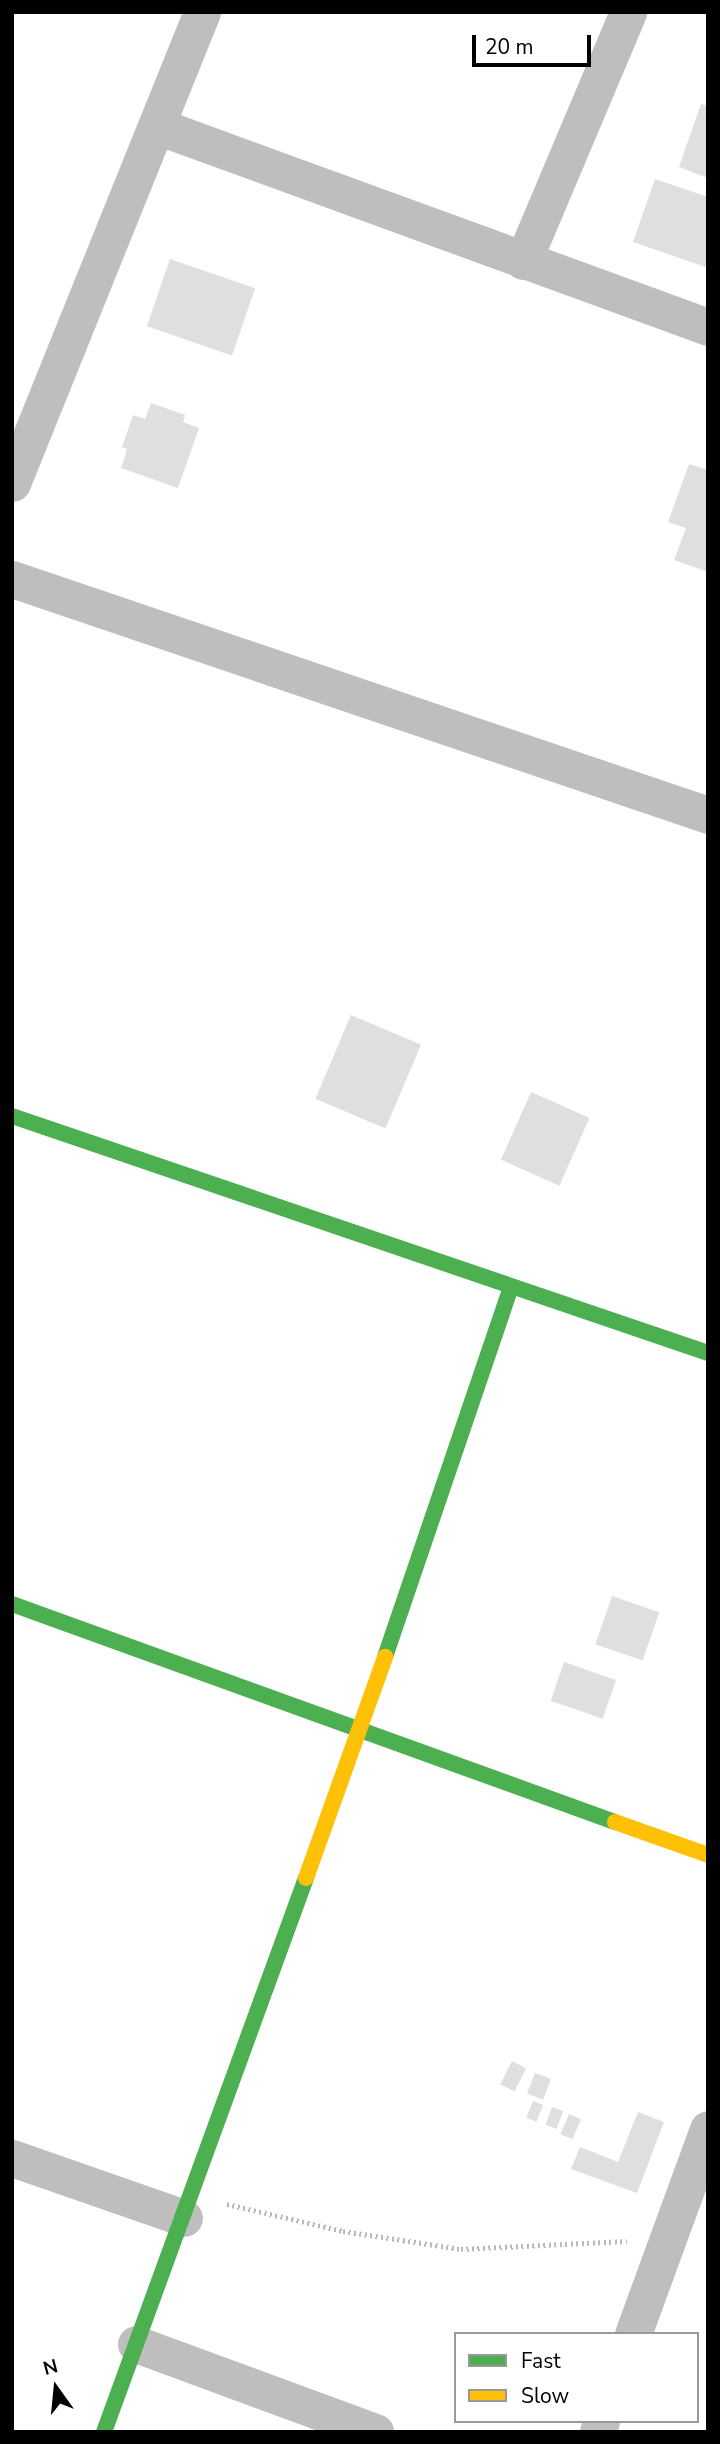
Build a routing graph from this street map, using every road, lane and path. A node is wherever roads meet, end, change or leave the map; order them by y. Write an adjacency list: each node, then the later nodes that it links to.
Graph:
1 (202, 12): 3 (street)
2 (628, 12): 4 (street)
3 (160, 127): 4 (street); 6 (street)
4 (523, 261): 5 (street)
5 (708, 327)
6 (12, 483)
7 (12, 579): 8 (street)
8 (708, 815)
9 (12, 1116): 10 (street)
10 (510, 1289): 11 (street); 13 (street)
11 (708, 1353)
12 (12, 1605): 13 (street)
13 (359, 1733): 14 (street); 17 (street)
14 (708, 1855)
15 (708, 2129): 18 (street)
16 (12, 2158): 17 (street)
17 (188, 2206): 18 (path); 20 (street)
18 (667, 2238): 19 (street)
19 (634, 2332)
20 (136, 2344): 21 (street); 22 (street)
21 (104, 2432)
22 (375, 2432)

